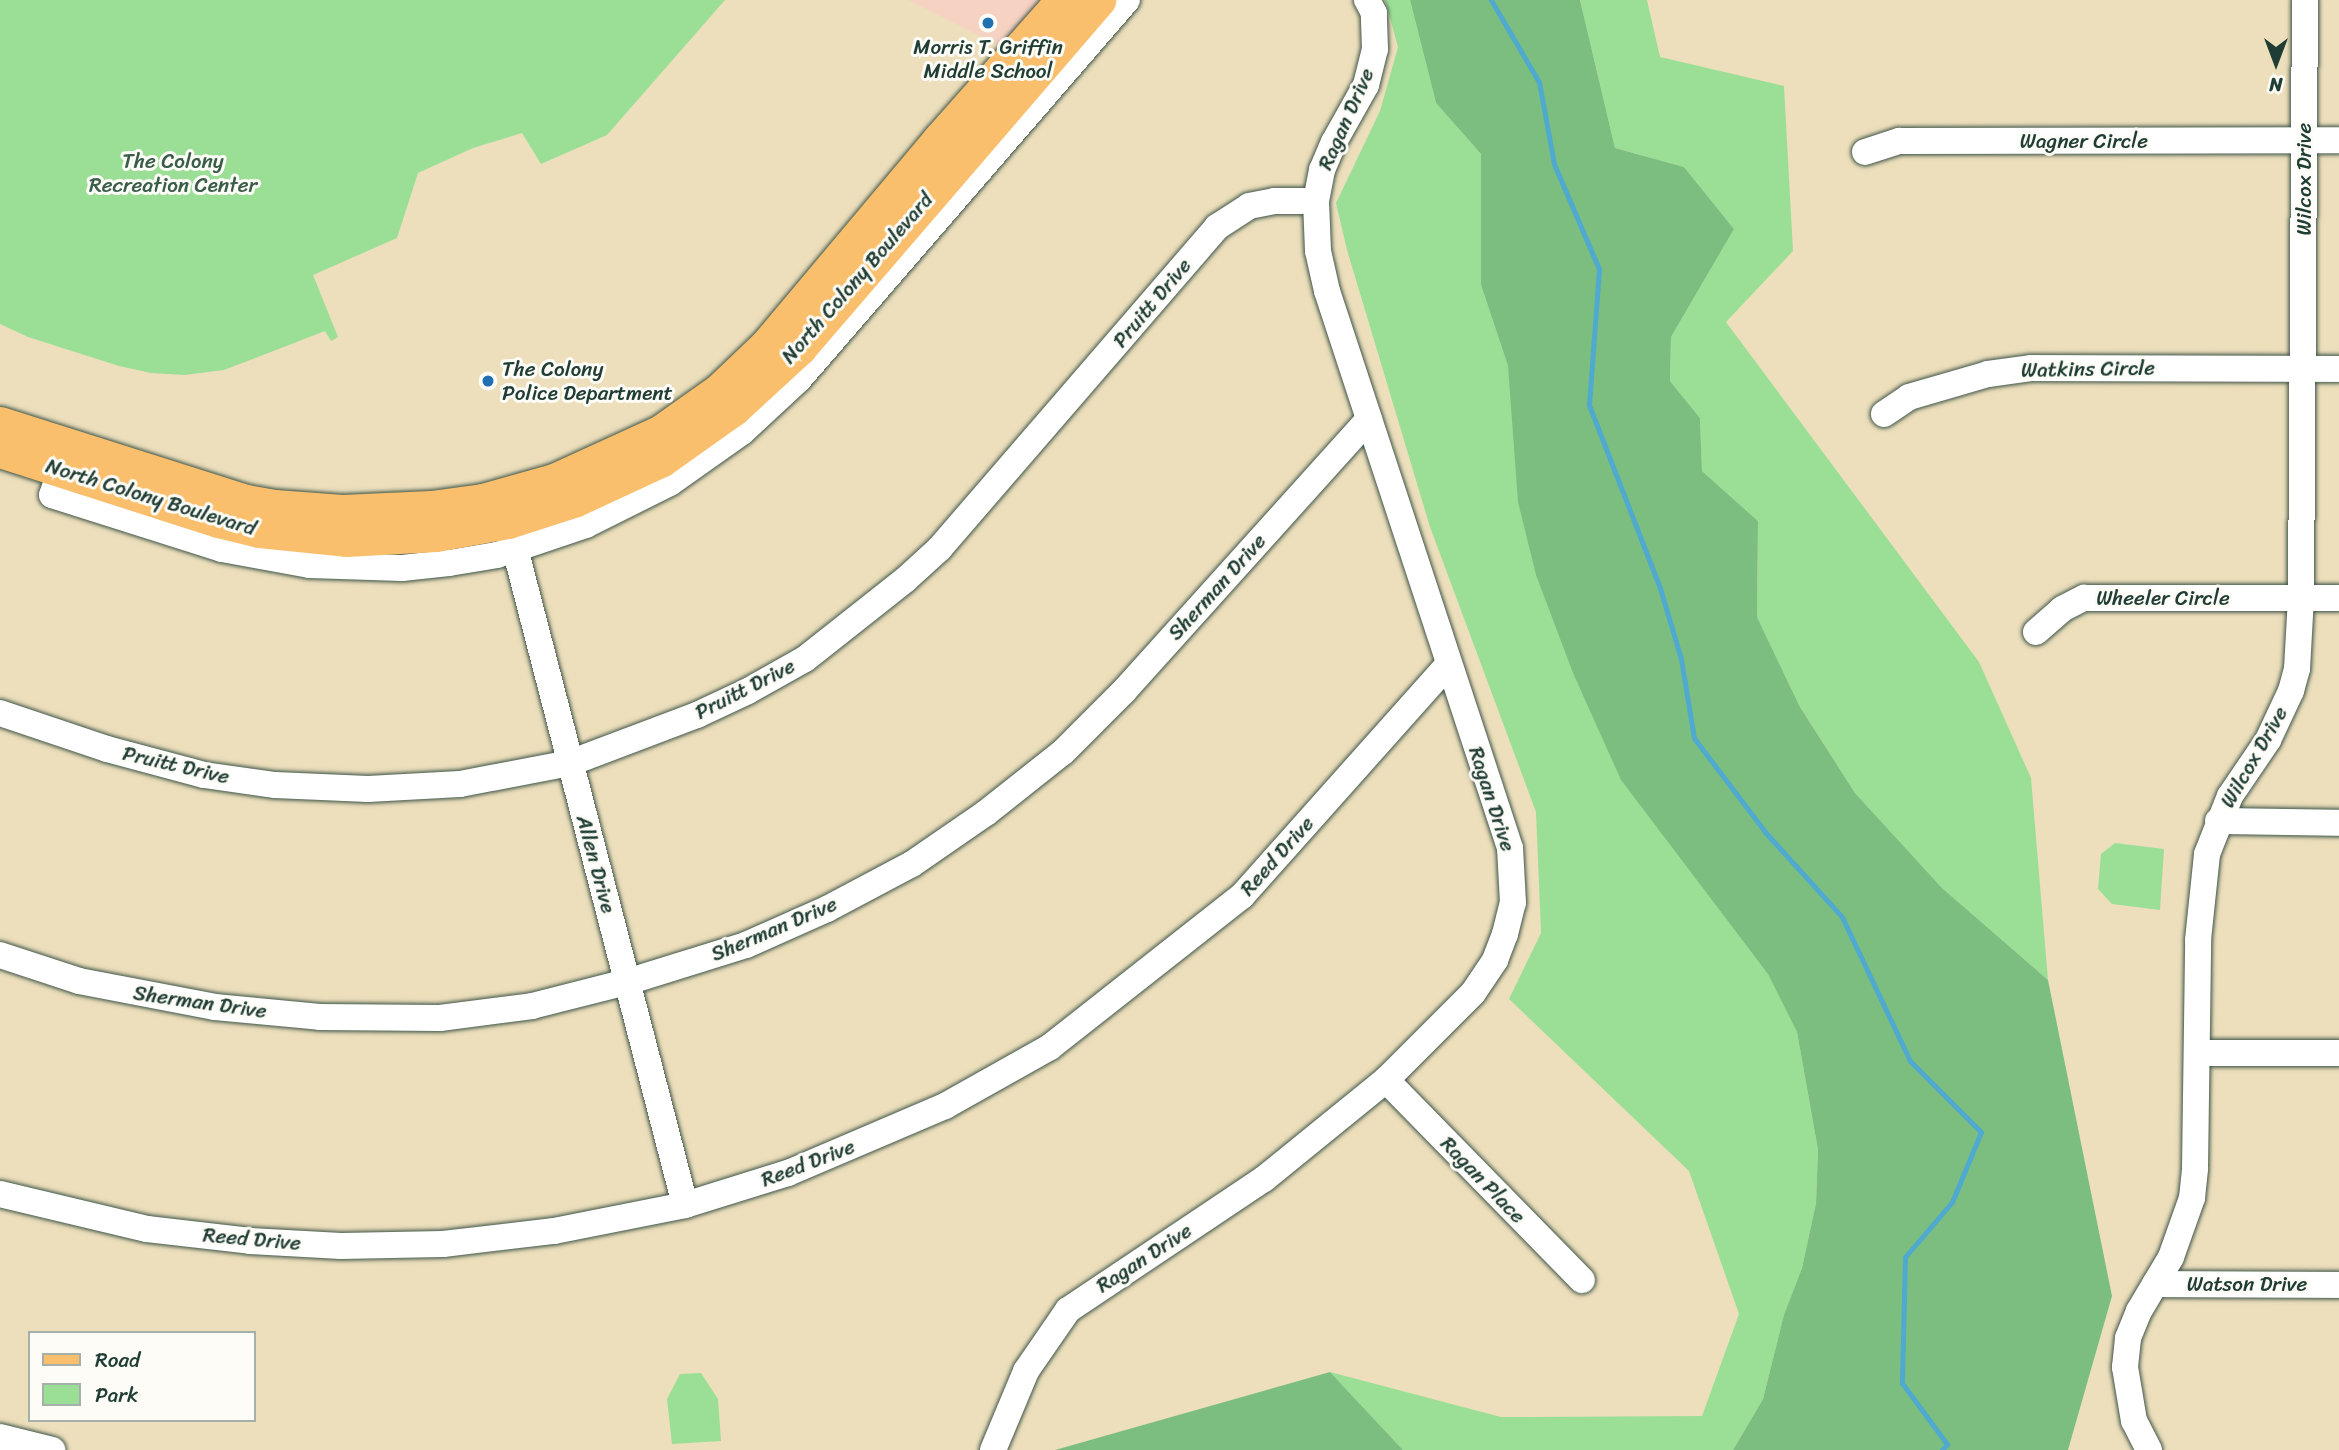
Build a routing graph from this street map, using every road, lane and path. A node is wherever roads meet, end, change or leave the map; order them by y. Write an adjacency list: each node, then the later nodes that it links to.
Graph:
1 (1062, 0): 16 (main road, North Colony Boulevard)
2 (1098, 0): 16 (main road, North Colony Boulevard)
3 (1128, 0): 16 (street)
4 (1367, 0): 9 (street, Ragan Drive)
5 (2305, 0): 6 (street, Wilcox Drive)
6 (2304, 140): 7 (street, Wagner Circle); 8 (street, Wagner Circle); 10 (street, Wilcox Drive)
7 (2339, 140)
8 (1865, 152)
9 (1316, 201): 13 (street, Ragan Drive); 22 (street, Pruitt Drive)
10 (2302, 369): 11 (street, Watkins Circle); 12 (street, Watkins Circle); 17 (street, Wilcox Drive)
11 (2339, 369)
12 (1884, 414)
13 (1370, 419): 20 (street, Ragan Drive); 26 (street, Sherman Drive)
14 (0, 423): 16 (main road, North Colony Boulevard)
15 (0, 451): 16 (main road, North Colony Boulevard)
16 (509, 522): 22 (street, Allen Drive)
17 (2301, 598): 18 (street, Wheeler Circle); 19 (street, Wheeler Circle); 23 (street, Wilcox Drive)
18 (2339, 598)
19 (2036, 632)
20 (1448, 665): 29 (street, Ragan Drive); 31 (street, Reed Drive)
21 (0, 713): 22 (street, Pruitt Drive)
22 (570, 763): 26 (street, Allen Drive)
23 (2218, 821): 24 (street); 27 (street, Wilcox Drive)
24 (2339, 823)
25 (0, 955): 26 (street, Sherman Drive)
26 (627, 982): 31 (street, Allen Drive)
27 (2198, 1052): 28 (street); 33 (street, Wilcox Drive)
28 (2339, 1053)
29 (1386, 1080): 32 (street, Ragan Place); 37 (street, Ragan Drive)
30 (0, 1194): 31 (street, Reed Drive)
31 (685, 1205)
32 (1582, 1280)
33 (2155, 1284): 34 (street, Watson Drive); 38 (street, Wilcox Drive)
34 (2339, 1285)
35 (0, 1437): 36 (street)
36 (52, 1450)
37 (993, 1450)
38 (2149, 1450)

